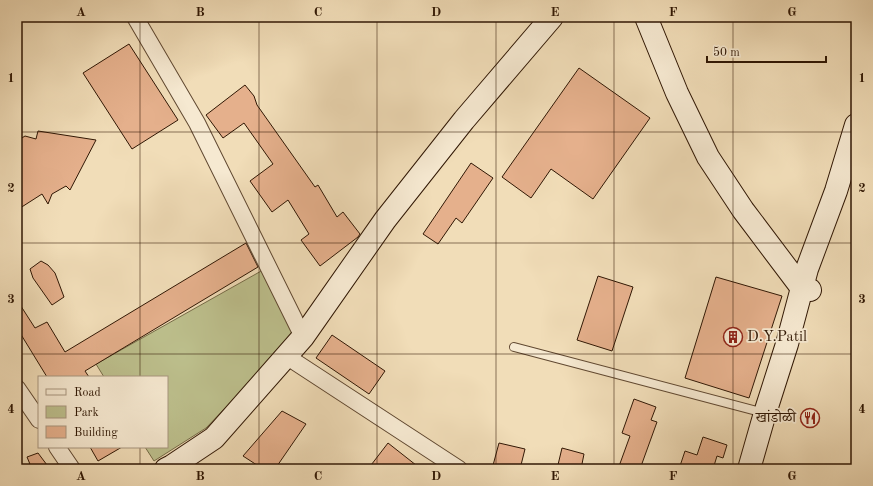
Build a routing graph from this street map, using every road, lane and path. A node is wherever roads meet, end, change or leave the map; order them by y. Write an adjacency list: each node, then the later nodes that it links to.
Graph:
1 (135, 17): 7 (street)
2 (552, 17): 7 (street)
3 (646, 17): 6 (street)
4 (856, 125): 6 (street)
5 (856, 170): 6 (street)
6 (807, 289): 11 (street); 18 (street)
7 (303, 337): 9 (street)
8 (514, 347): 11 (lane)
9 (286, 356): 15 (street); 16 (street)
10 (17, 388): 12 (street)
11 (765, 413): 17 (street)
12 (38, 419)
13 (58, 448): 14 (street)
14 (72, 469)
15 (166, 469)
16 (459, 469)
17 (749, 469)
18 (763, 469)

